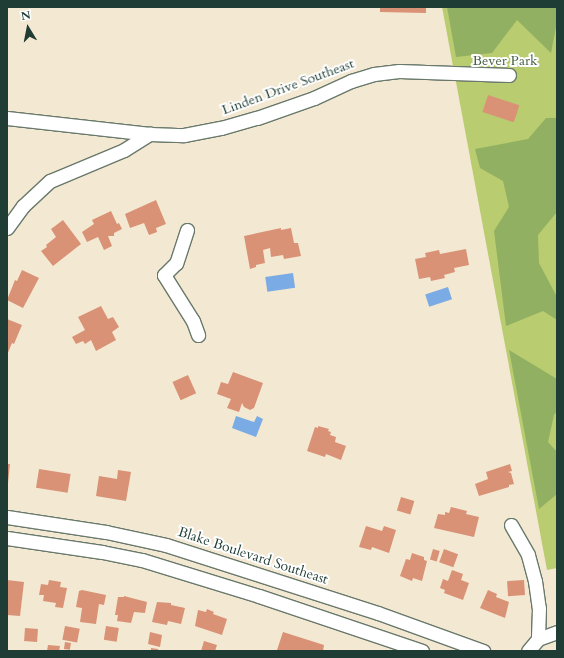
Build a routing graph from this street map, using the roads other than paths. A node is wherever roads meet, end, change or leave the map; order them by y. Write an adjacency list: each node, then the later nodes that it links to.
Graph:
1 (509, 76): 3 (street, Linden Drive Southeast)
2 (7, 118): 3 (street, Linden Drive Southeast)
3 (150, 134): 4 (street)
4 (7, 228)
5 (187, 230): 6 (street)
6 (198, 335)
7 (7, 517): 9 (street, Blake Boulevard Southeast)
8 (511, 525): 17 (street)
9 (106, 532): 11 (street); 12 (street, Blake Boulevard Southeast)
10 (7, 538): 11 (street)
11 (102, 552): 13 (street)
12 (265, 576): 13 (street); 14 (street, Blake Boulevard Southeast)
13 (259, 596): 16 (street)
14 (378, 613): 16 (street); 19 (street, Blake Boulevard Southeast)
15 (557, 632): 17 (street)
16 (371, 634): 18 (street)
17 (538, 639): 20 (street)
18 (422, 651)
19 (483, 651)
20 (528, 651)

